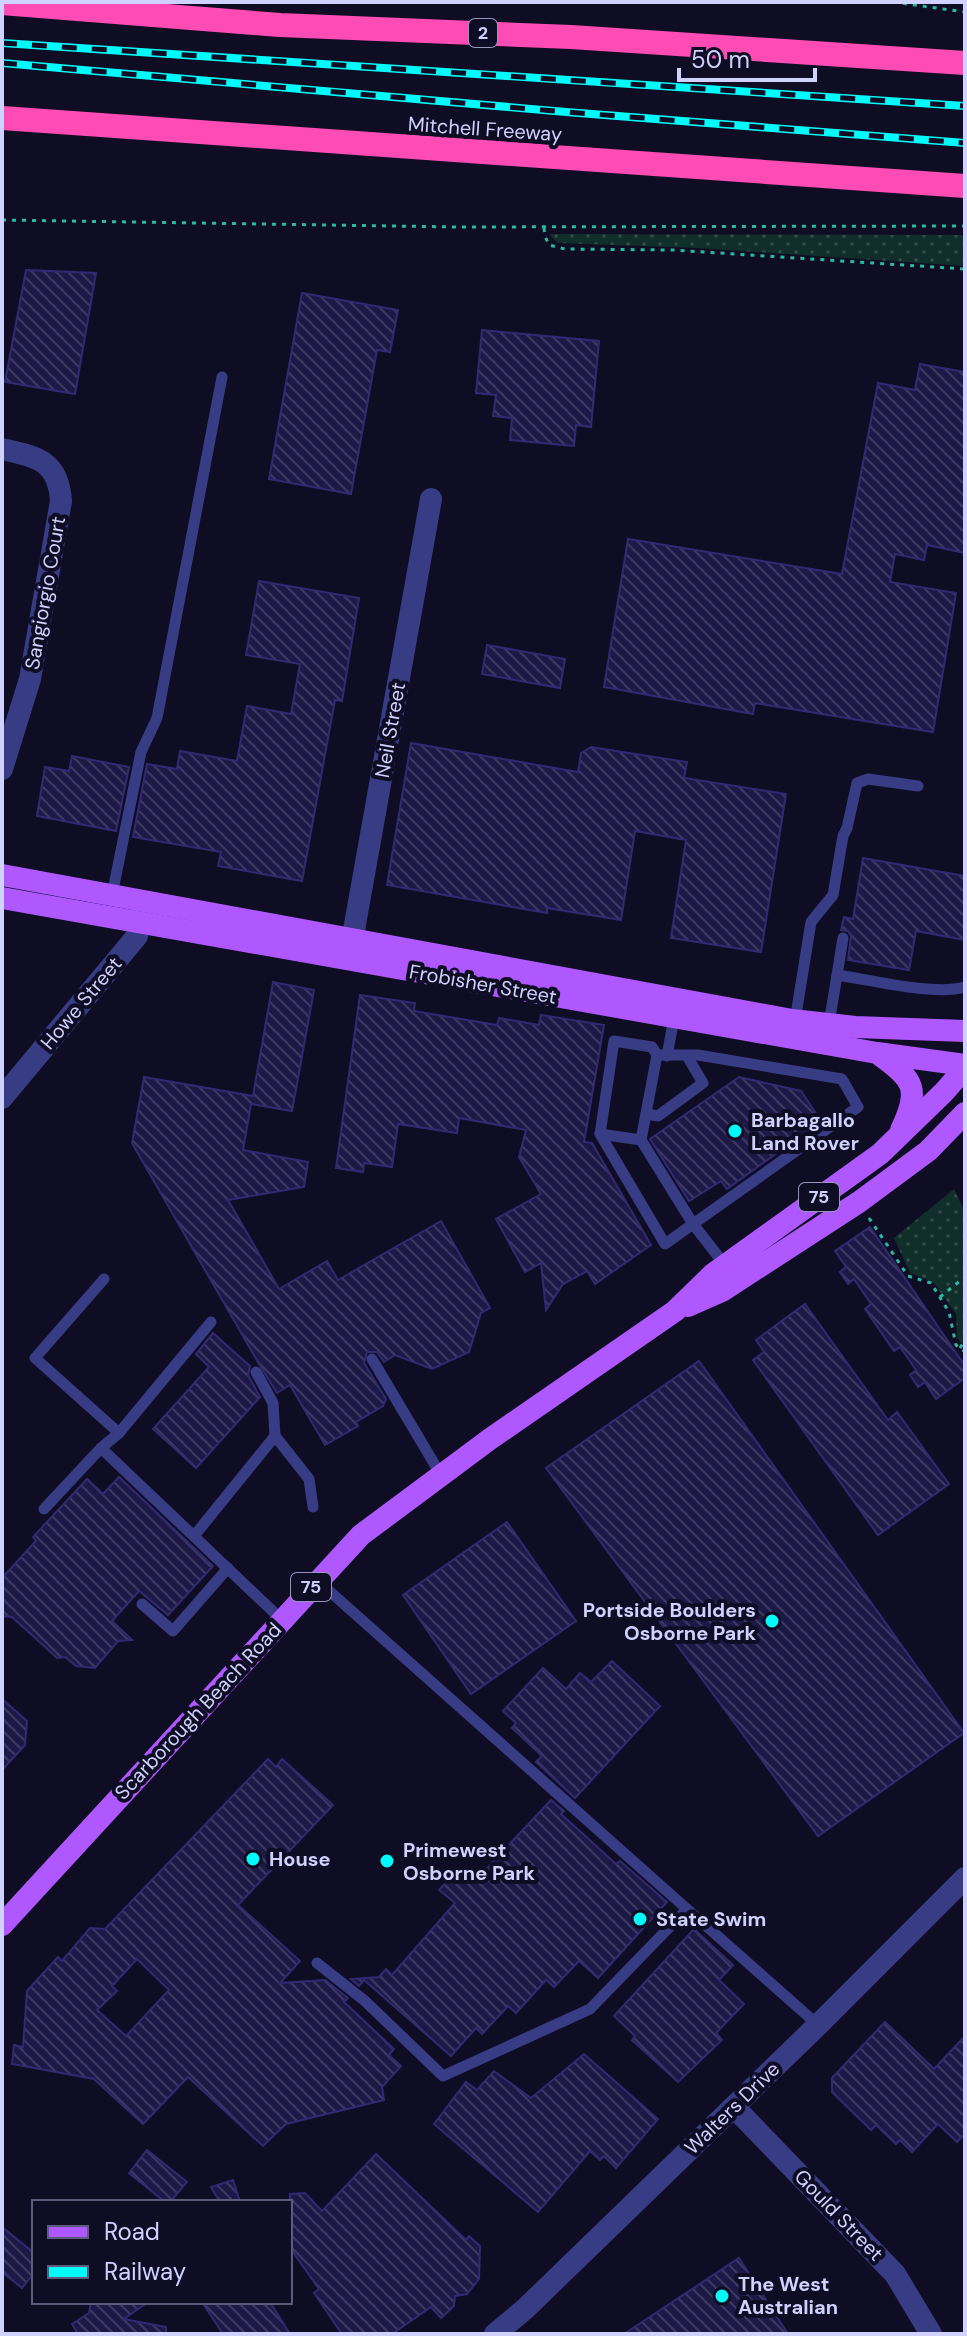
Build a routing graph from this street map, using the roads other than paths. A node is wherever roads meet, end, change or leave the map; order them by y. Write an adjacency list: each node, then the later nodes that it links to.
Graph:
1 (2, 3): 2 (highway, 2)
2 (965, 63)
3 (2, 118): 4 (highway, Mitchell Freeway)
4 (131, 127): 5 (highway); 6 (highway, Mitchell Freeway)
5 (2, 128)
6 (965, 186)
7 (222, 377): 13 (lane)
8 (2, 449): 10 (street, Sangiorgio Court)
9 (431, 499): 18 (street, Neil Street)
10 (2, 769)
11 (918, 786): 22 (lane)
12 (2, 875): 13 (main road, Frobisher Street)
13 (112, 895): 15 (main road, Frobisher Street)
14 (2, 898): 16 (main road, Frobisher Street)
15 (146, 901): 16 (street, Howe Street); 18 (main road, Frobisher Street)
16 (142, 924): 18 (main road, Frobisher Street); 29 (street, Howe Street)
17 (843, 938): 19 (lane)
18 (350, 950): 21 (main road, Frobisher Street); 22 (main road, Frobisher Street)
19 (837, 975): 20 (lane); 23 (lane)
20 (965, 987)
21 (674, 1018): 25 (main road, Frobisher Street); 26 (lane)
22 (795, 1021): 23 (main road, Frobisher Street)
23 (829, 1024): 24 (main road, Frobisher Street)
24 (965, 1031)
25 (877, 1053): 28 (main road, Frobisher Street); 34 (main road)
26 (662, 1056): 27 (lane); 31 (lane); 32 (lane)
27 (687, 1056): 31 (lane); 37 (lane)
28 (965, 1066): 34 (main road, Scarborough Beach Road / 75)
29 (2, 1098)
30 (965, 1113): 36 (main road, Scarborough Beach Road / 75)
31 (646, 1114): 35 (lane)
32 (600, 1134): 35 (lane); 37 (lane)
33 (965, 1135): 36 (main road)
34 (897, 1139): 38 (main road, Scarborough Beach Road / 75)
35 (641, 1140): 37 (lane)
36 (928, 1151): 40 (main road, Scarborough Beach Road / 75)
37 (693, 1224): 38 (lane)
38 (725, 1265): 40 (main road, Scarborough Beach Road / 75)
39 (104, 1279): 44 (lane)
40 (675, 1311): 47 (main road, Scarborough Beach Road / 75)
41 (211, 1322): 44 (lane)
42 (372, 1359): 47 (lane)
43 (256, 1372): 45 (lane)
44 (119, 1433): 46 (lane)
45 (275, 1436): 48 (lane); 50 (lane)
46 (101, 1448): 49 (lane); 50 (lane)
47 (441, 1475): 52 (main road, Scarborough Beach Road / 75)
48 (313, 1507)
49 (44, 1509)
50 (194, 1536): 51 (lane)
51 (228, 1568): 53 (lane); 54 (lane)
52 (317, 1581): 54 (main road, Scarborough Beach Road / 75); 56 (lane)
53 (142, 1604)
54 (282, 1620): 57 (main road, Scarborough Beach Road / 75)
55 (965, 1878): 59 (street, Walters Drive)
56 (687, 1909): 58 (lane); 59 (lane)
57 (2, 1925)
58 (317, 1963)
59 (818, 2025): 60 (street, Walters Drive)
60 (734, 2107): 61 (street, Walters Drive); 62 (street, Gould Street)
61 (495, 2334)
62 (931, 2334)

